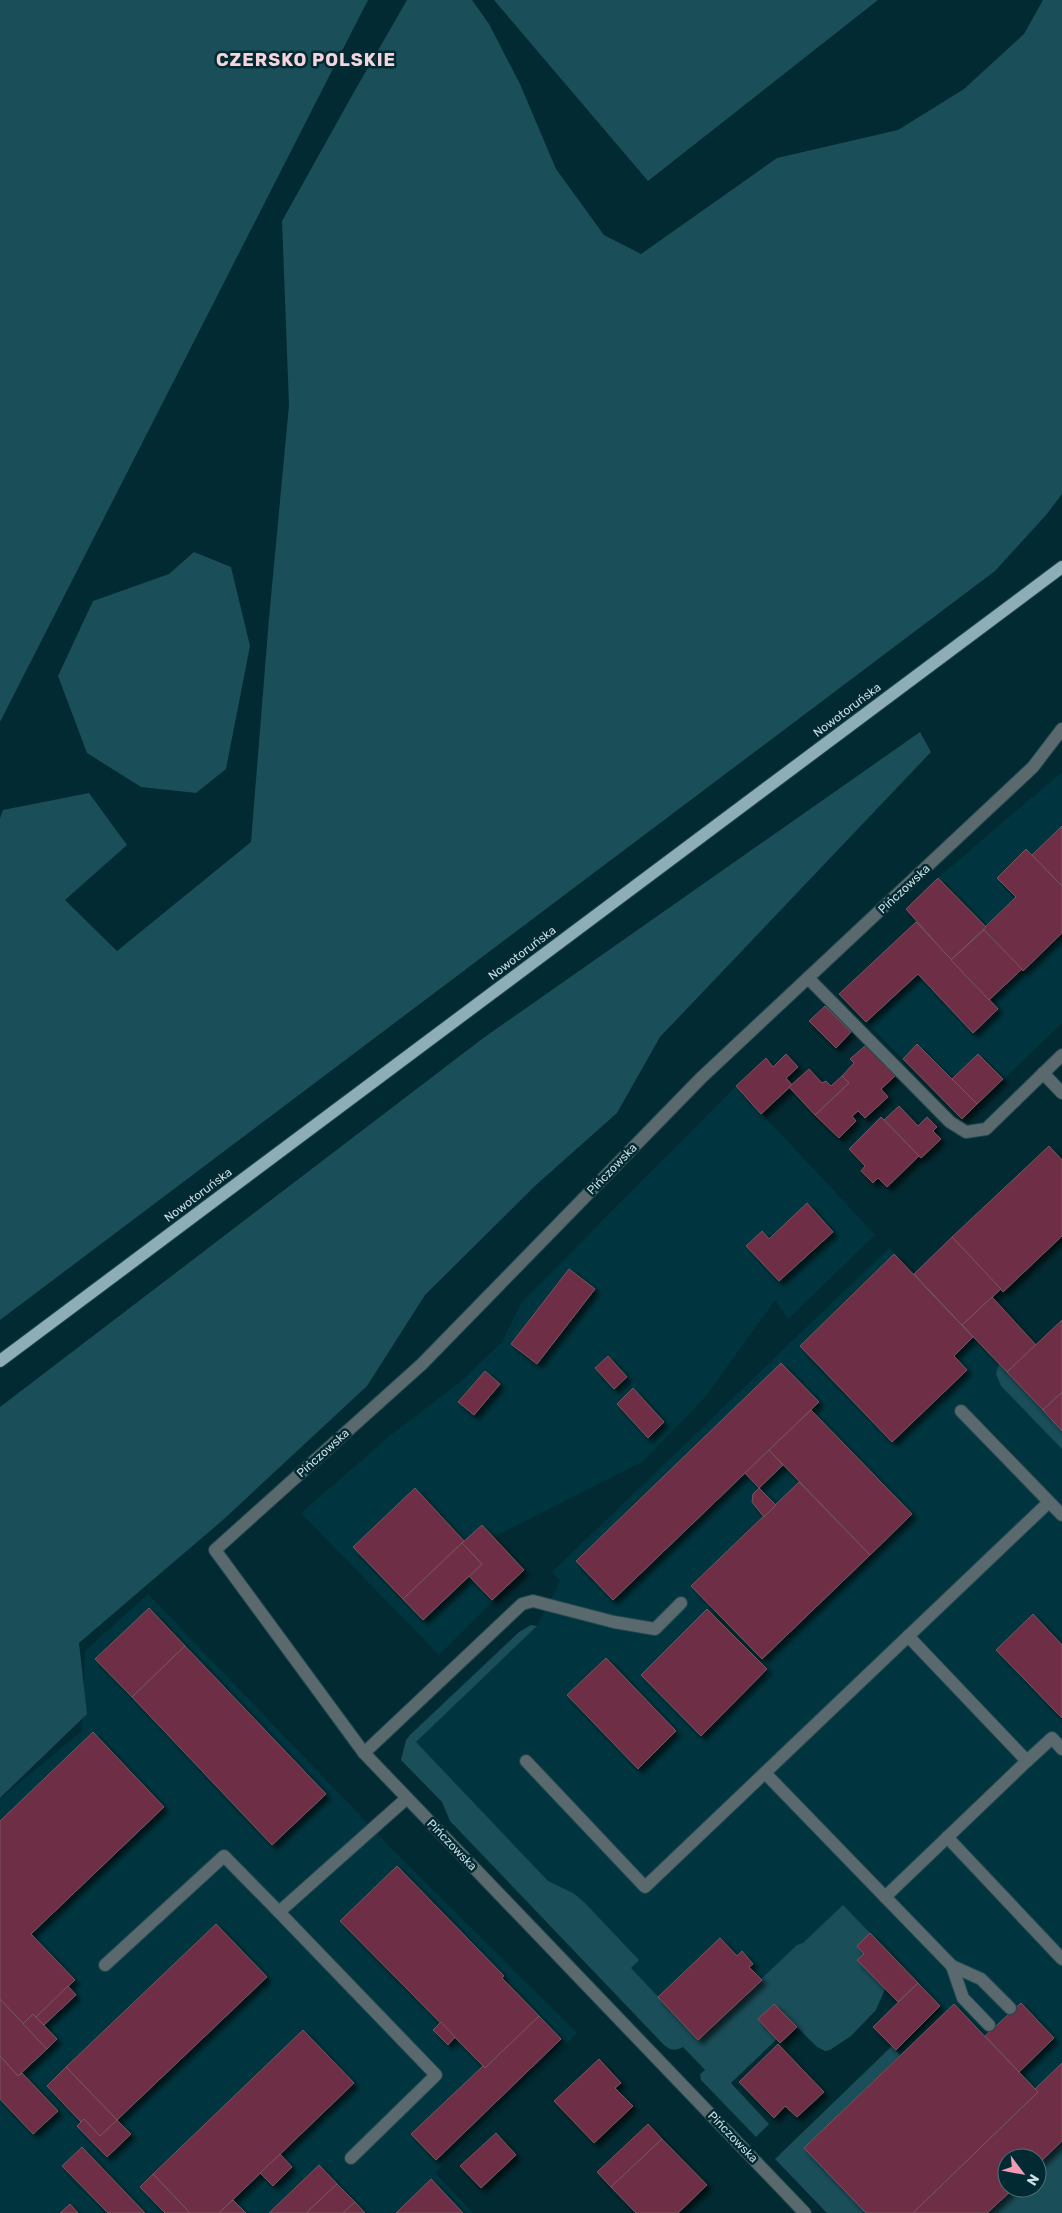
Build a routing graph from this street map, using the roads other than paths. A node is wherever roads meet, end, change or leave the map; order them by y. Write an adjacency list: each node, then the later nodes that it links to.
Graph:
1 (1062, 567): 7 (main road, Nowotoruńska)
2 (1062, 729): 3 (street, Pińczowska)
3 (808, 978): 5 (street); 14 (street, Pińczowska)
4 (1062, 1055): 5 (street)
5 (1043, 1073): 6 (street)
6 (1062, 1093)
7 (0, 1361)
8 (961, 1411): 9 (street)
9 (1049, 1502): 10 (street); 12 (street)
10 (1062, 1515)
11 (681, 1603): 14 (street)
12 (908, 1636): 16 (street); 17 (street)
13 (1062, 1749): 16 (street)
14 (364, 1753): 18 (street, Pińczowska)
15 (526, 1761): 17 (street)
16 (1027, 1761): 19 (street)
17 (765, 1773): 20 (street)
18 (407, 1798): 21 (street); 28 (street, Pińczowska)
19 (947, 1837): 20 (street); 22 (street)
20 (885, 1897): 24 (street)
21 (280, 1912): 23 (street); 27 (street)
22 (1062, 1959)
23 (105, 1965)
24 (952, 1966): 25 (street); 26 (street)
25 (1010, 2008)
26 (989, 2025)
27 (351, 2158)
28 (805, 2213)

